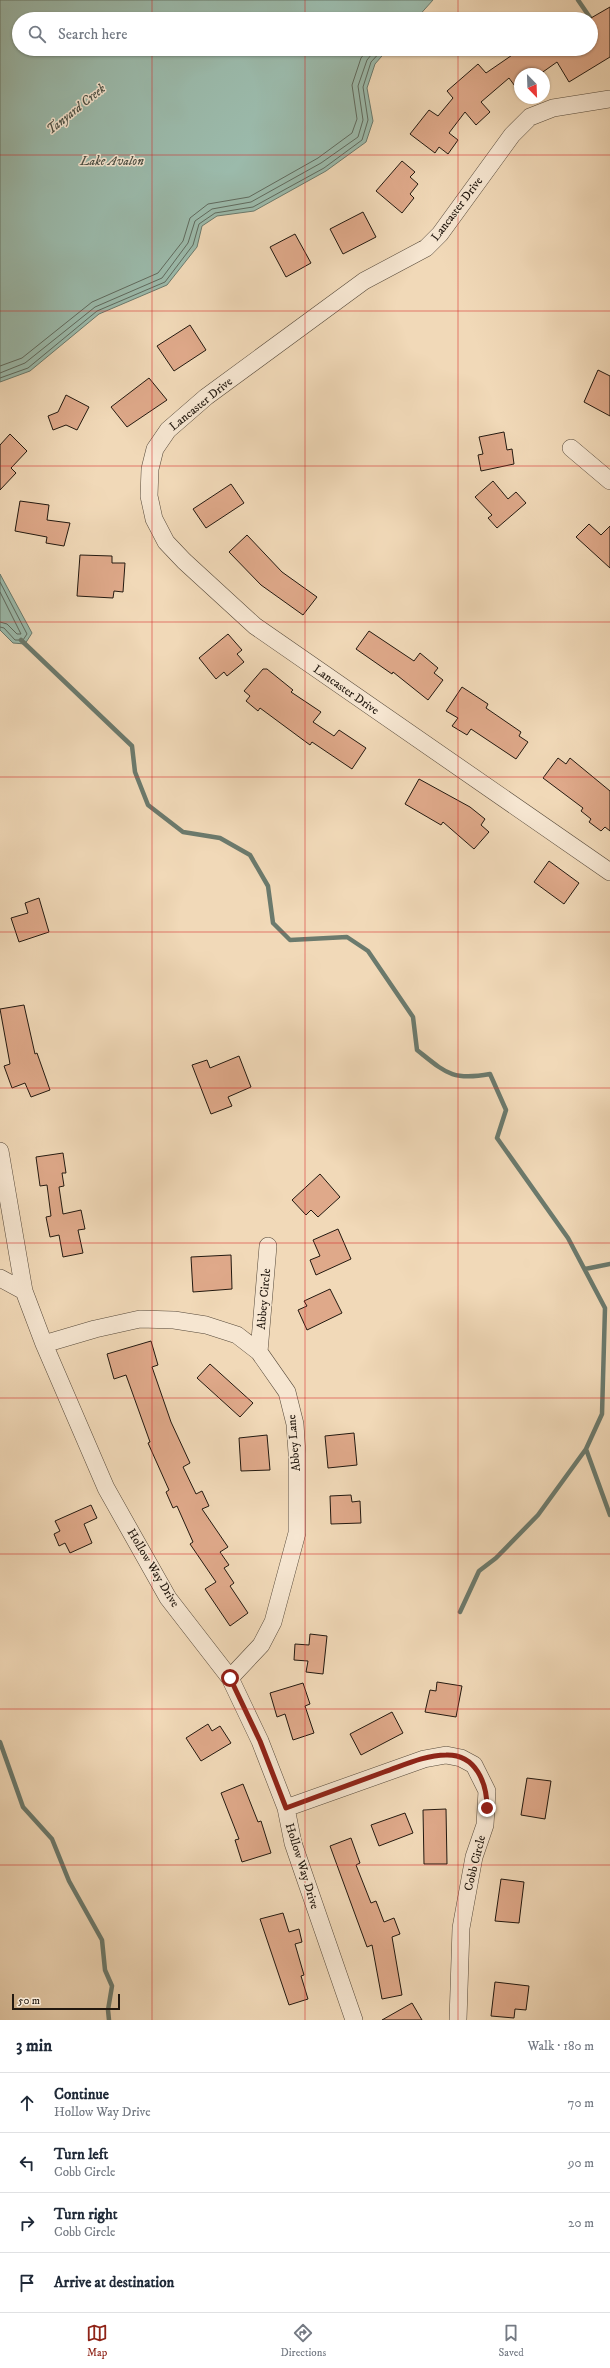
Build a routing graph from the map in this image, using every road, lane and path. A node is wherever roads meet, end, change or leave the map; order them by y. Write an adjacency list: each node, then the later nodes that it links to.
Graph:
1 (610, 99): 4 (street, Lancaster Drive)
2 (571, 448): 3 (street)
3 (610, 481)
4 (610, 872)
5 (0, 1151): 8 (street, Hollow Way Drive)
6 (268, 1246): 10 (street, Abbey Circle)
7 (0, 1278): 8 (street)
8 (24, 1291): 9 (street, Hollow Way Drive)
9 (44, 1344): 10 (street, Abbey Lane); 11 (street, Hollow Way Drive)
10 (259, 1352): 11 (street, Abbey Lane)
11 (230, 1678): 12 (street, Hollow Way Drive)
12 (286, 1808): 13 (street, Hollow Way Drive); 14 (street, Cobb Circle)
13 (354, 2020)
14 (458, 2020)

